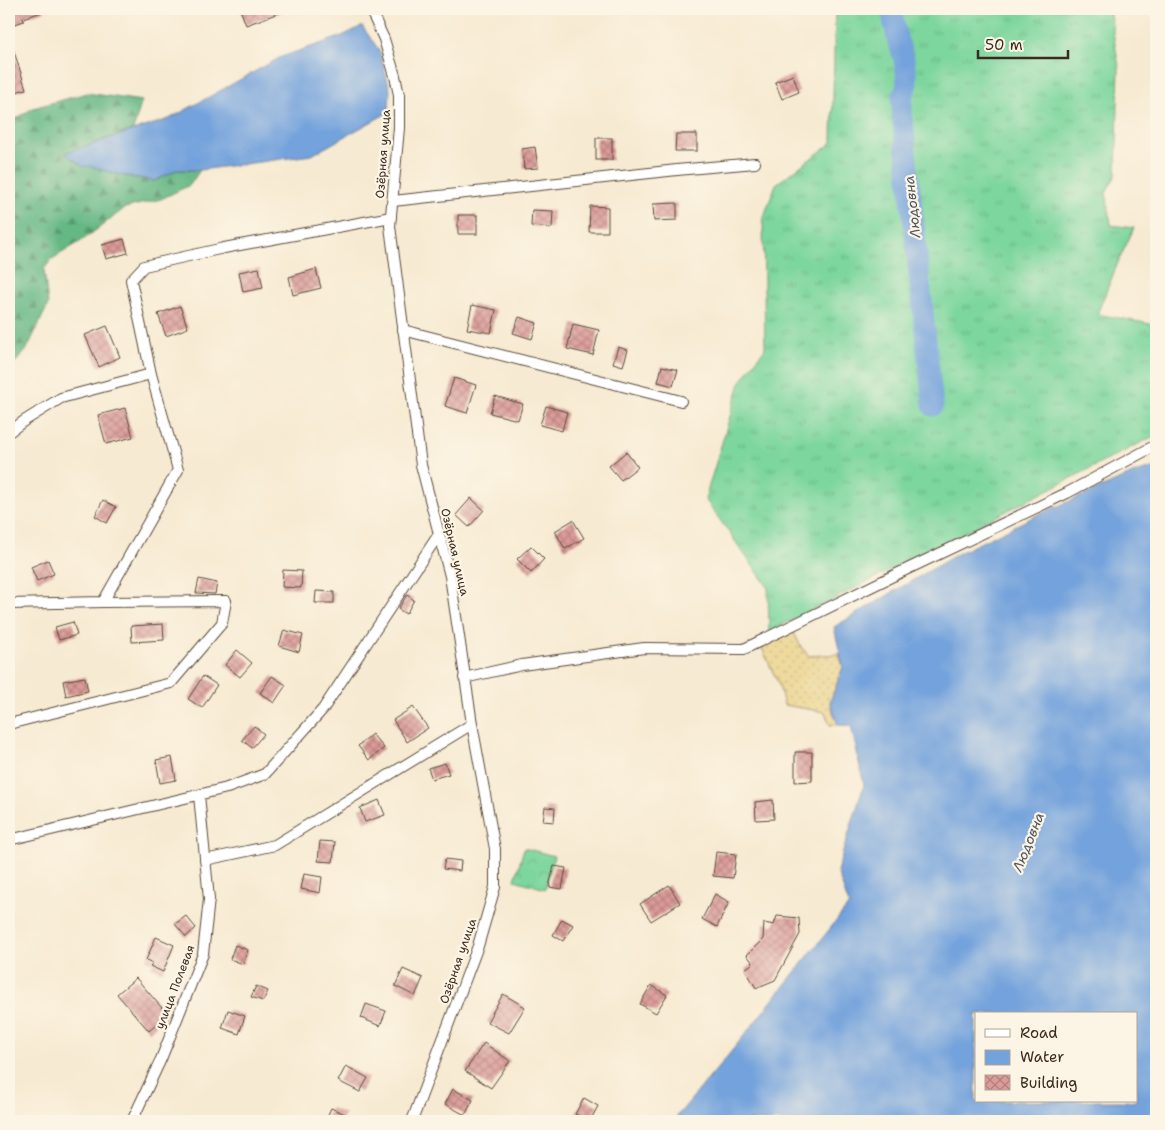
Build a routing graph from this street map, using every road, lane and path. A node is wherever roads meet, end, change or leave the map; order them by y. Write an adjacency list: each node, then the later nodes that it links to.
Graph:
1 (370, 9): 3 (street, Озёрная улица)
2 (755, 163): 3 (street)
3 (393, 201): 4 (street, Озёрная улица)
4 (391, 217): 5 (street, Озёрная улица); 6 (street)
5 (403, 330): 7 (street); 10 (street, Озёрная улица)
6 (152, 374): 8 (street); 11 (street)
7 (681, 401)
8 (9, 432)
9 (1156, 445): 13 (street)
10 (439, 534): 13 (street, Озёрная улица); 16 (street)
11 (103, 602): 12 (street); 14 (street)
12 (9, 604)
13 (464, 678): 15 (street, Озёрная улица)
14 (9, 724)
15 (472, 724): 18 (street); 20 (street, Озёрная улица)
16 (199, 795): 17 (street); 18 (street, улица Полевая)
17 (9, 840)
18 (205, 860): 19 (street, улица Полевая)
19 (132, 1121)
20 (412, 1121)

